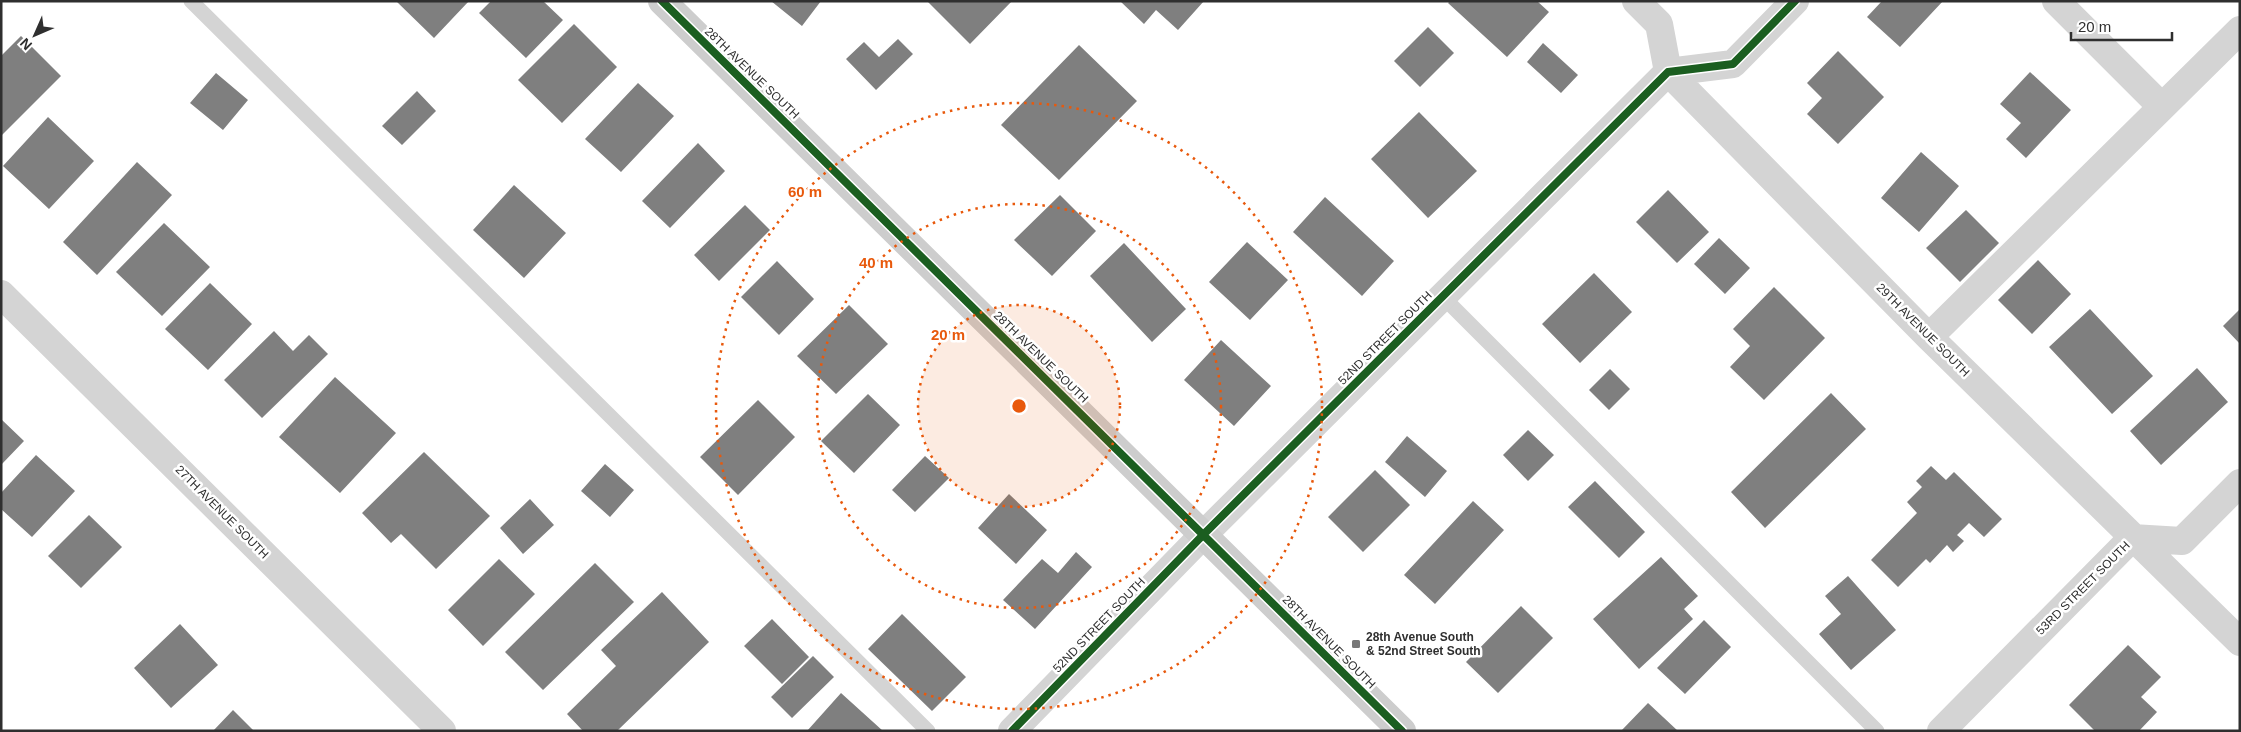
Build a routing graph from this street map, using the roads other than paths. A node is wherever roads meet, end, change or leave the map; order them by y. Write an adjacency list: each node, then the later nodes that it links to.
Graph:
1 (191, 1): 17 (lane)
2 (662, 1): 13 (street, 28TH AVENUE SOUTH)
3 (1636, 1): 7 (street)
4 (1794, 1): 7 (street)
5 (2056, 1): 8 (street)
6 (2240, 30): 8 (street)
7 (1668, 72): 10 (street, 52ND STREET SOUTH); 11 (street, 29TH AVENUE SOUTH)
8 (2162, 107): 11 (street)
9 (1, 294): 16 (street, 27TH AVENUE SOUTH)
10 (1442, 296): 13 (street, 52ND STREET SOUTH); 20 (lane)
11 (1929, 337): 14 (street, 29TH AVENUE SOUTH)
12 (2240, 483): 14 (street, 53RD STREET SOUTH)
13 (1204, 534): 18 (street, 52ND STREET SOUTH); 19 (street, 28TH AVENUE SOUTH)
14 (2132, 538): 15 (street, 29TH AVENUE SOUTH); 21 (street, 53RD STREET SOUTH)
15 (2240, 642)
16 (442, 731)
17 (928, 731)
18 (1012, 731)
19 (1402, 731)
20 (1877, 731)
21 (1941, 731)

